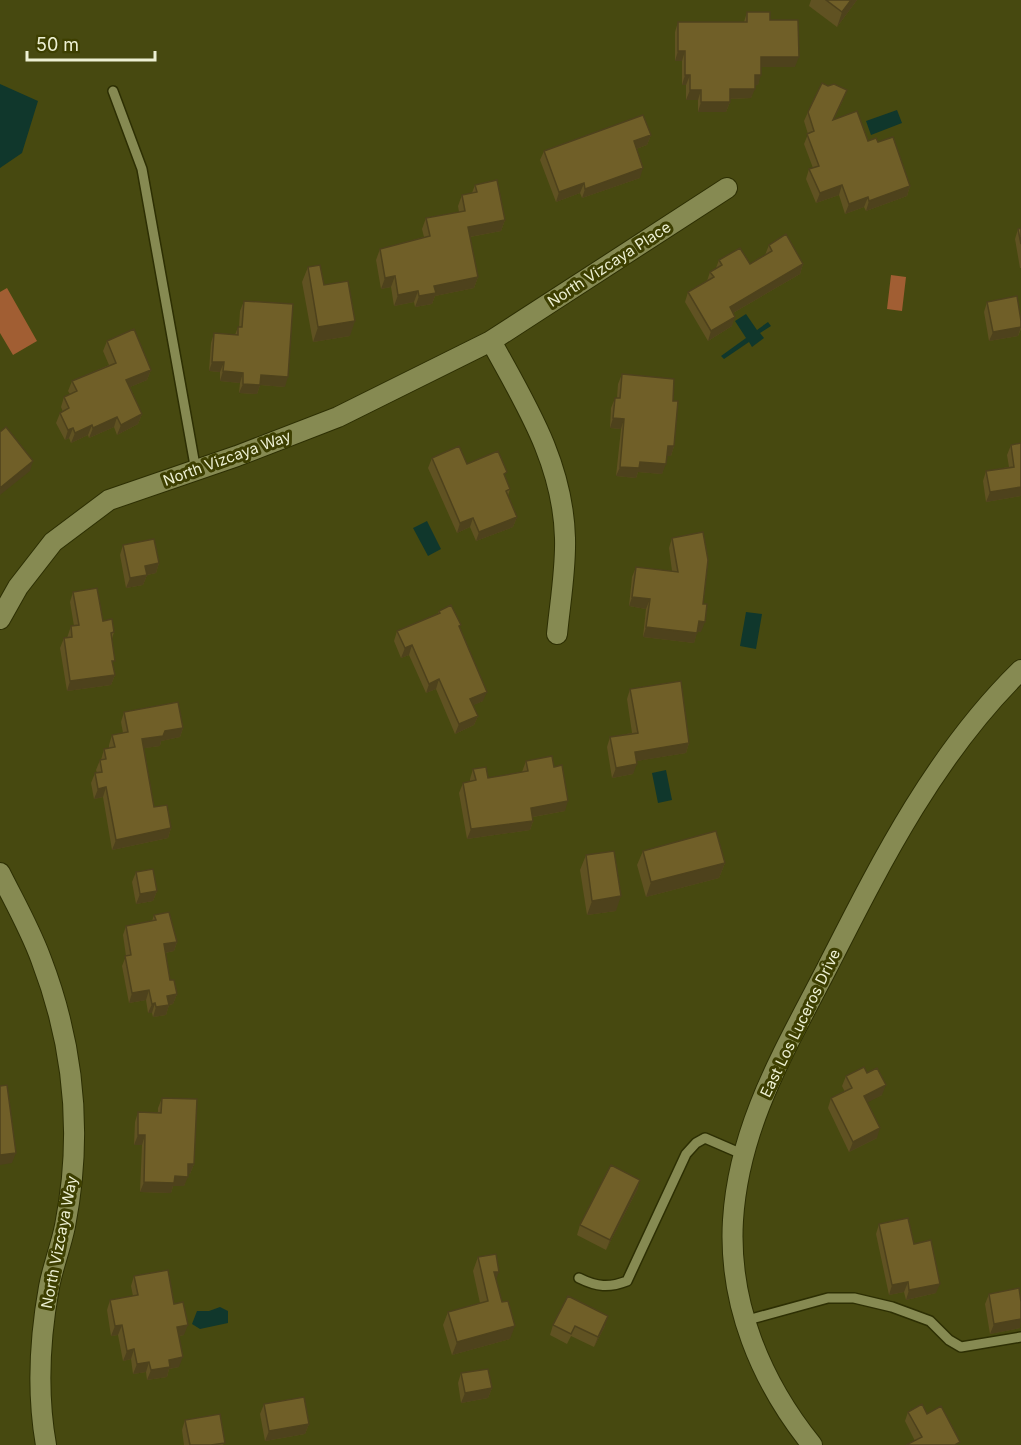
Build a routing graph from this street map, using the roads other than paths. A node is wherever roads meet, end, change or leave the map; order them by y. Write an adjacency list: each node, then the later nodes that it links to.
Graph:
1 (113, 92): 4 (lane)
2 (727, 188): 3 (street, North Vizcaya Place)
3 (491, 341): 4 (street, North Vizcaya Way); 6 (street)
4 (196, 471): 5 (street, North Vizcaya Way)
5 (0, 619)
6 (557, 634)
7 (1021, 670): 9 (street, East Los Luceros Drive)
8 (0, 873): 13 (street, North Vizcaya Way)
9 (742, 1154): 10 (lane); 11 (street, East Los Luceros Drive)
10 (579, 1278)
11 (744, 1321): 12 (lane); 14 (street, East Los Luceros Drive)
12 (1021, 1337)
13 (46, 1445)
14 (812, 1445)

